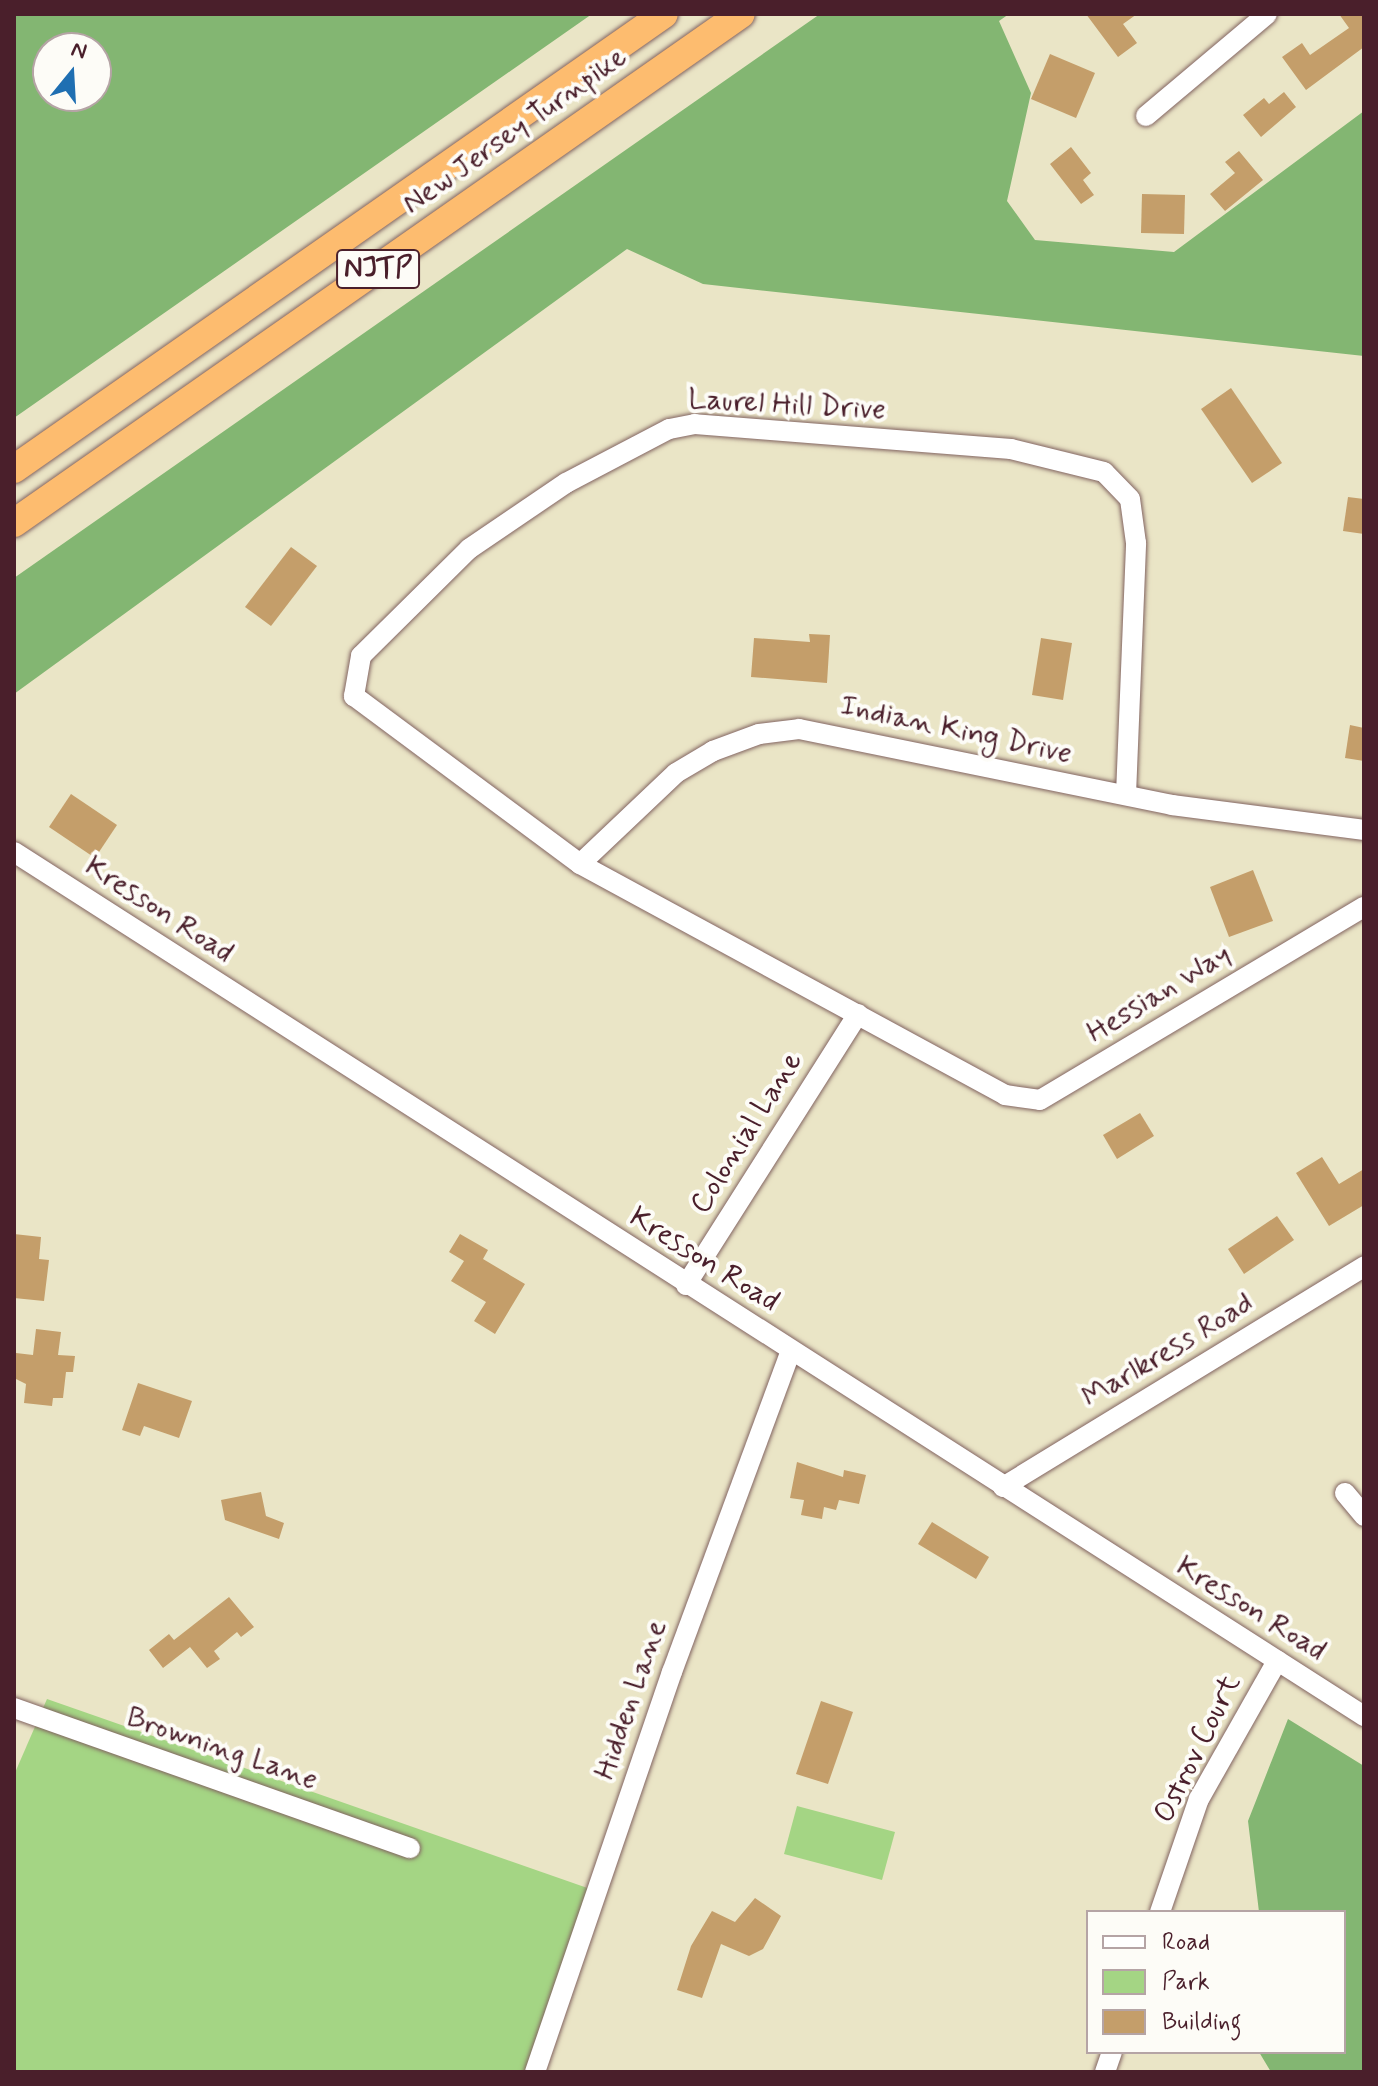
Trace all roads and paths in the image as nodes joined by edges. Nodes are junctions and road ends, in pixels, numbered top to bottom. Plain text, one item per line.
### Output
1 (664, 14) edge
2 (741, 14) edge
3 (1267, 14) edge
4 (1146, 116) dead end
5 (14, 469) edge
6 (14, 523) edge
7 (1126, 795) junction
8 (1364, 830) edge
9 (14, 852) edge
10 (580, 864) junction
11 (1364, 907) edge
12 (858, 1014) junction
13 (979, 1085) joint
14 (1364, 1267) edge
15 (686, 1285) junction
16 (791, 1351) junction
17 (1003, 1487) junction
18 (1345, 1493) dead end
19 (1364, 1516) edge
20 (1277, 1661) junction
21 (14, 1708) edge
22 (1364, 1716) edge
23 (410, 1848) dead end
24 (1161, 1910) edge
25 (535, 2072) edge

1 - 5 highway, New Jersey Turnpike / NJTP
2 - 6 highway, New Jersey Turnpike / NJTP
3 - 4 street
7 - 8 street, Indian King Drive
7 - 10 street, Indian King Drive
7 - 10 street, Laurel Hill Drive
9 - 15 street, Kresson Road
10 - 12 street, Laurel Hill Drive
11 - 13 street, Hessian Way
12 - 13 street, Laurel Hill Drive
12 - 15 street, Colonial Lane
14 - 17 street, Marlkress Road
15 - 16 street, Kresson Road
16 - 17 street, Kresson Road
16 - 25 street, Hidden Lane
17 - 20 street, Kresson Road
18 - 19 street
20 - 22 street, Kresson Road
20 - 24 street, Ostrov Court
21 - 23 street, Browning Lane

